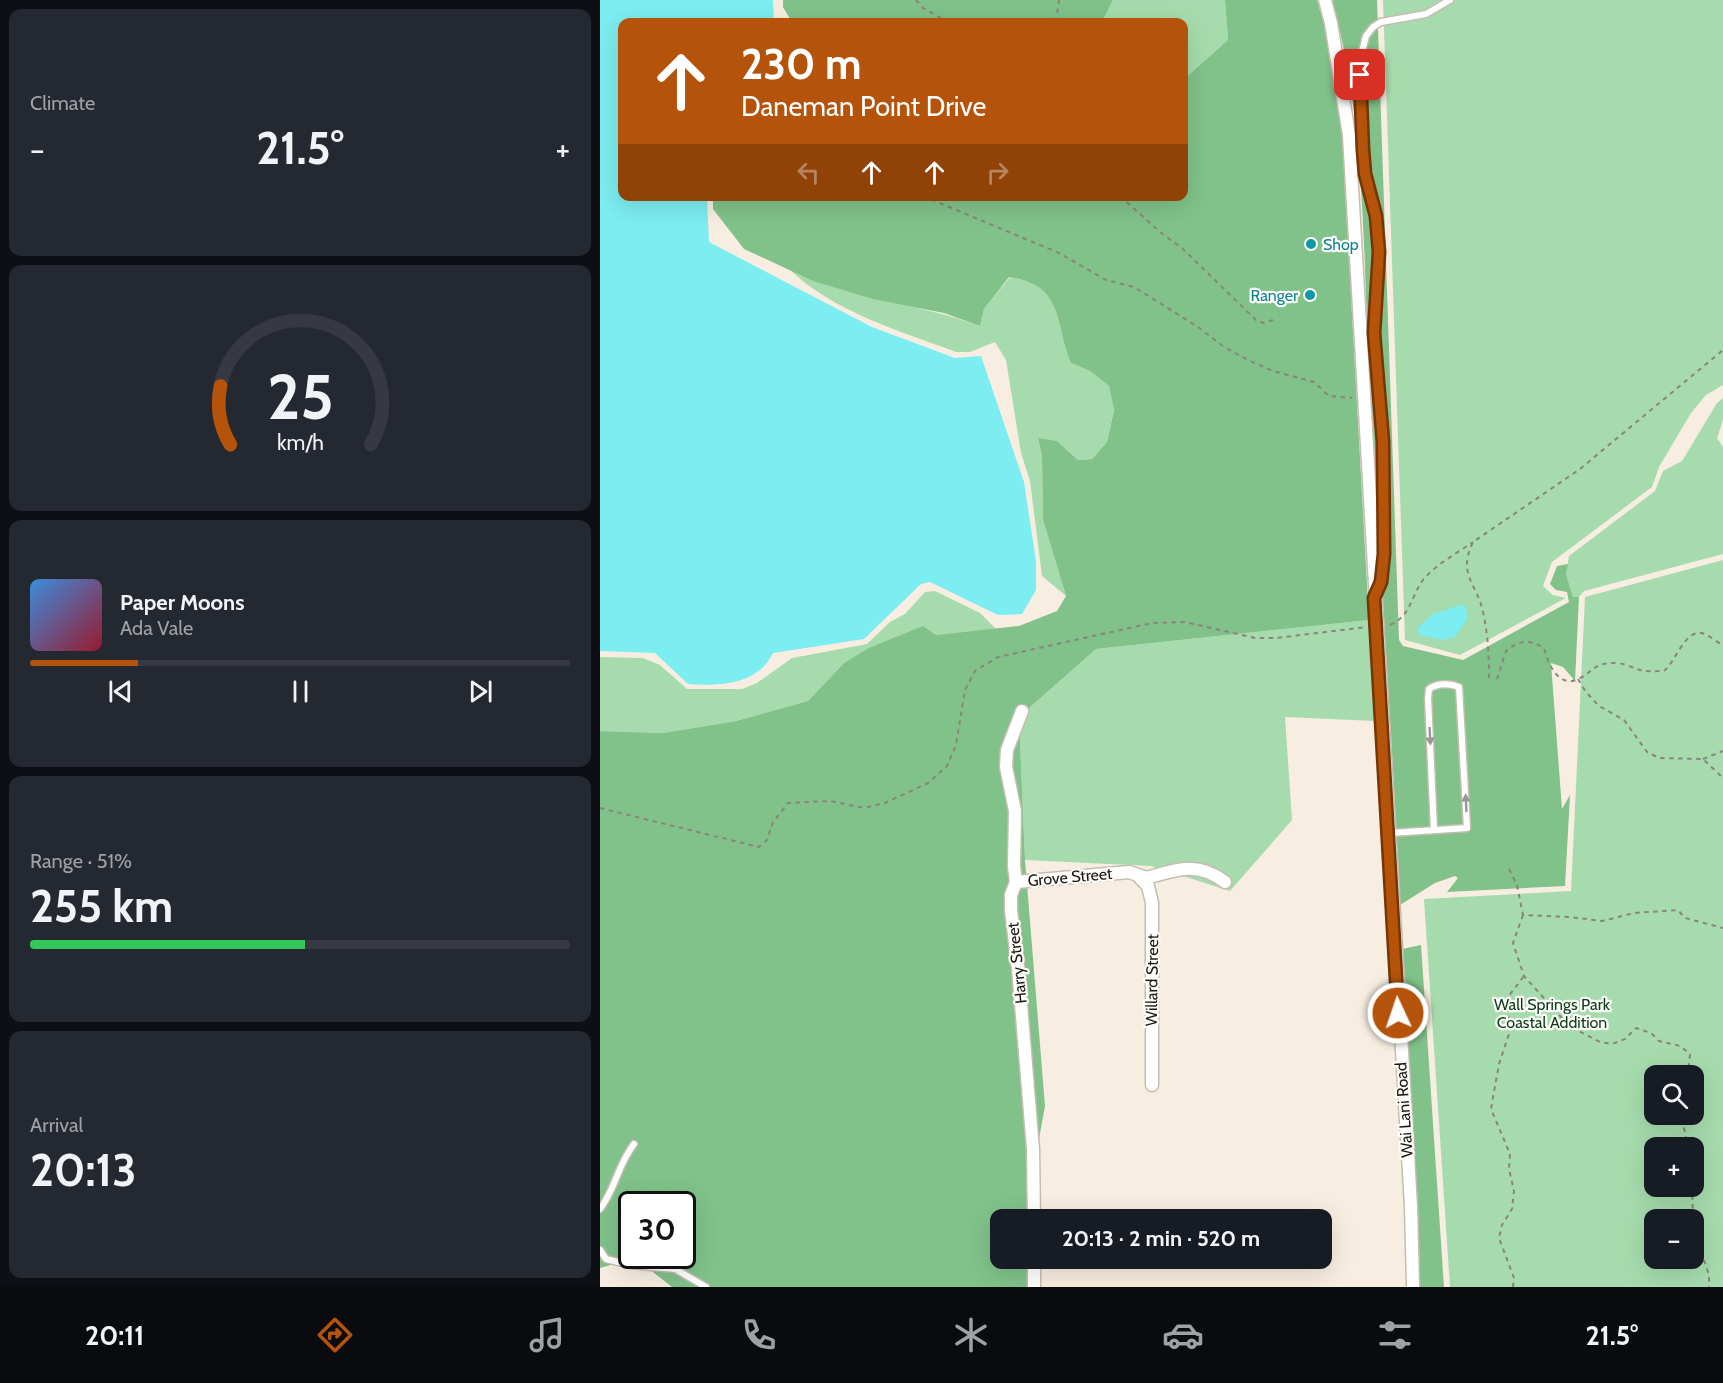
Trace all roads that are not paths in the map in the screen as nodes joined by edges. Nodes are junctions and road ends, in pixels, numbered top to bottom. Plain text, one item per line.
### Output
1 (1325, 0) edge
2 (1450, 0) edge
3 (1374, 598) junction
4 (1022, 711) dead end
5 (1434, 830) junction
6 (1389, 833) junction
7 (1140, 878) junction
8 (1016, 882) junction
9 (1225, 882) dead end
10 (1152, 1084) dead end
11 (634, 1144) dead end
12 (600, 1209) edge
13 (1034, 1209) edge
14 (600, 1250) edge
15 (1034, 1269) edge
16 (706, 1287) edge
17 (1034, 1287) edge
18 (1413, 1287) edge

1 - 3 street, Wai Lani Road
2 - 3 lane
3 - 6 street, Wai Lani Road
4 - 8 street, Harry Street
5 -> 5 lane
5 - 6 lane
6 - 18 street, Wai Lani Road
7 - 8 street, Grove Street
7 - 9 street, Grove Street
7 - 10 street, Willard Street
8 - 13 street, Harry Street
11 - 12 lane
14 - 16 lane
15 - 17 street

